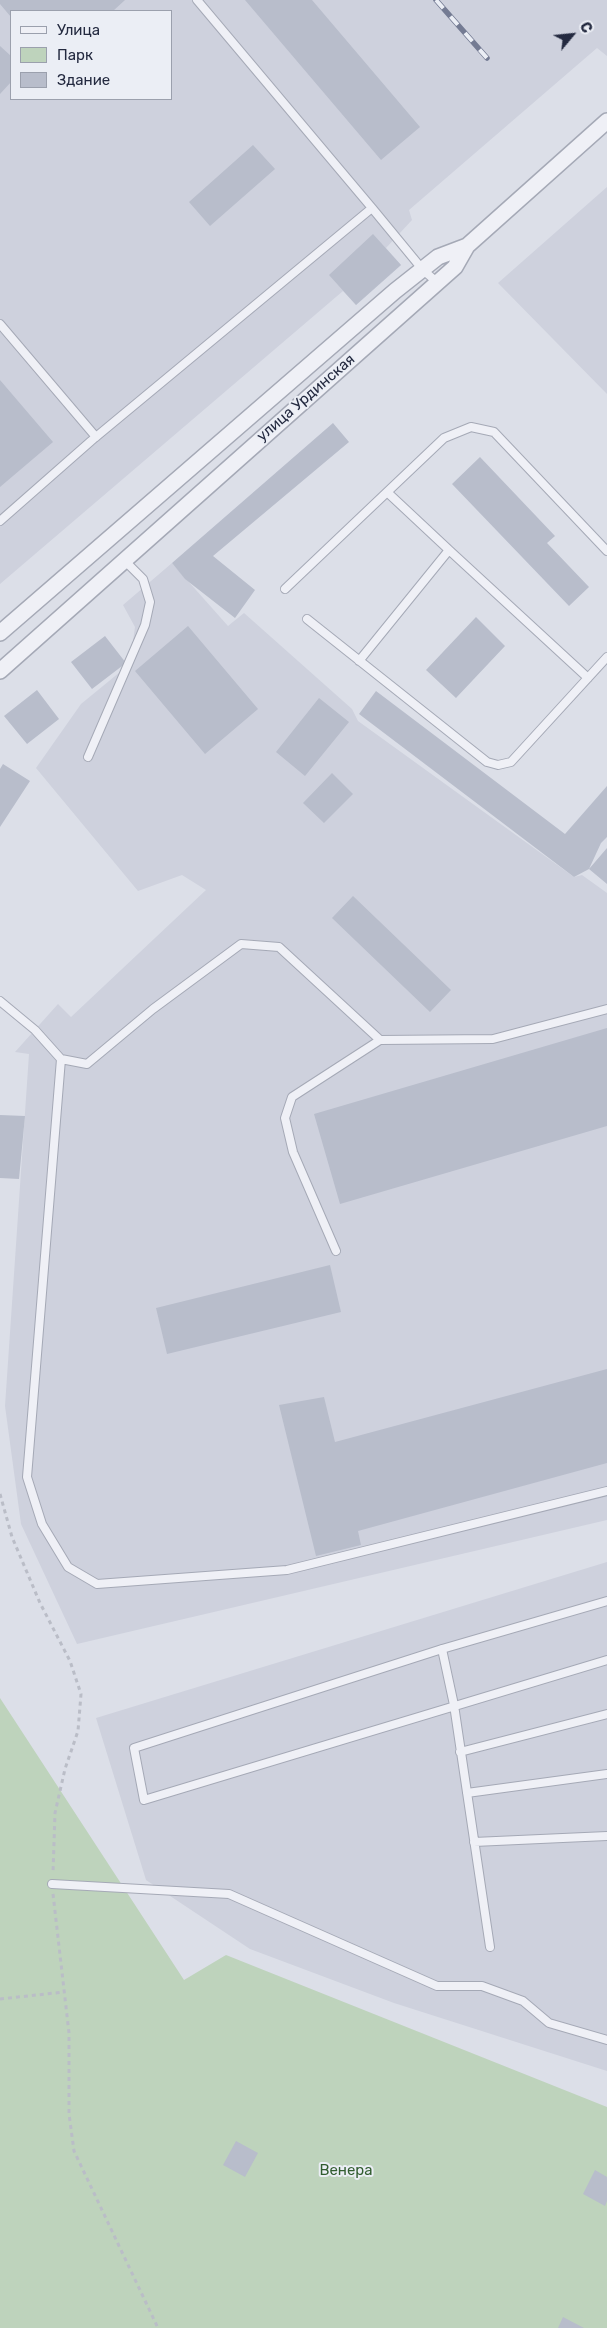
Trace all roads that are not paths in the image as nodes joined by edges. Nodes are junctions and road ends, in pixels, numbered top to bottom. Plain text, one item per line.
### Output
1 (197, 0) edge
2 (607, 121) edge
3 (372, 208) junction
4 (467, 246) junction
5 (423, 270) junction
6 (438, 282) junction
7 (0, 324) edge
8 (96, 438) junction
9 (388, 492) junction
10 (0, 520) edge
11 (449, 550) junction
12 (607, 551) edge
13 (124, 560) junction
14 (284, 589) dead end
15 (307, 619) dead end
16 (0, 633) edge
17 (607, 657) edge
18 (359, 660) junction
19 (0, 672) edge
20 (588, 678) junction
21 (88, 756) dead end
22 (0, 1001) edge
23 (607, 1009) edge
24 (380, 1040) junction
25 (61, 1059) junction
26 (336, 1251) dead end
27 (607, 1491) edge
28 (607, 1601) edge
29 (442, 1650) junction
30 (607, 1660) edge
31 (454, 1705) junction
32 (607, 1714) edge
33 (460, 1752) junction
34 (607, 1774) edge
35 (467, 1793) junction
36 (607, 1836) edge
37 (474, 1842) junction
38 (52, 1884) road end
39 (490, 1948) dead end
40 (607, 2040) edge

1 - 3 lane
2 - 4 street, улица Урдинская
3 - 5 lane
3 - 8 lane
4 - 5 street
4 - 6 street, улица Урдинская
5 - 6 lane
5 - 16 street
6 - 13 street, улица Урдинская
7 - 8 lane
8 - 10 lane
9 - 11 lane
9 - 12 lane
9 - 14 lane
11 - 18 lane
11 - 20 lane
13 - 19 street, улица Урдинская
13 - 21 lane
15 - 18 lane
17 - 20 lane
18 - 20 lane
22 - 25 lane
23 - 24 lane
24 - 25 lane
24 - 26 lane
25 - 27 lane
28 - 29 lane
29 - 31 lane
29 - 31 lane
30 - 31 lane
31 - 33 lane
32 - 33 lane
33 - 35 lane
34 - 35 lane
35 - 37 lane
36 - 37 lane
37 - 39 lane
38 - 40 lane

